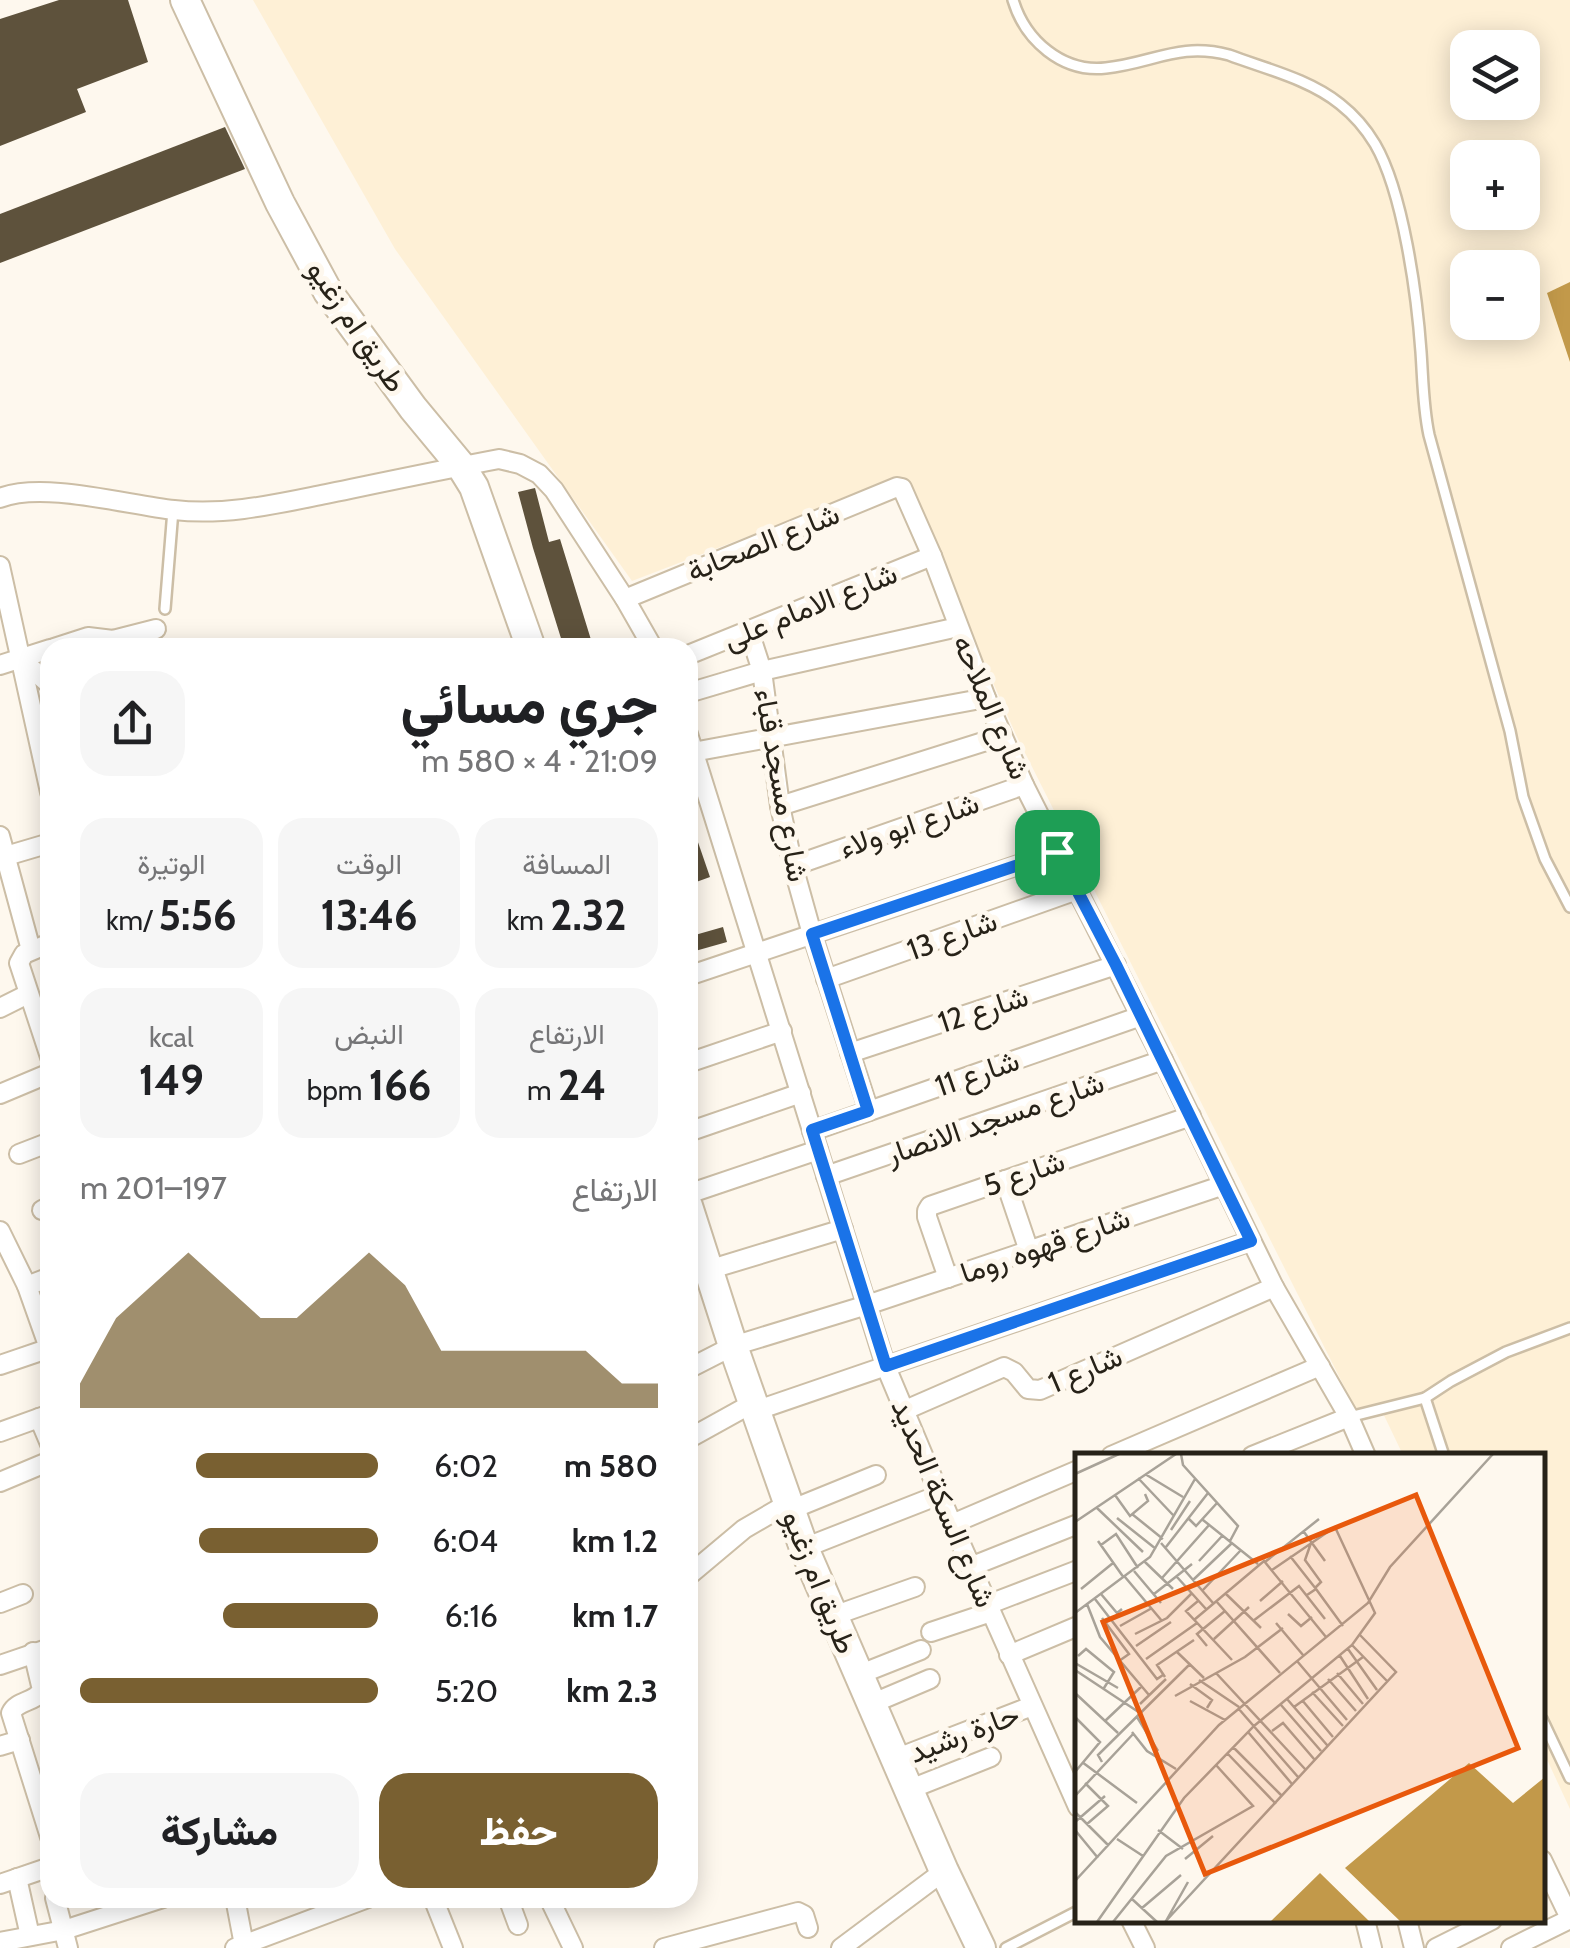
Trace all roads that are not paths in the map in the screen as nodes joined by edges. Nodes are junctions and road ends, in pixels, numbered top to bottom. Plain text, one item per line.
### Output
1 (185, 0) edge
2 (1013, 0) edge
3 (461, 466) junction
4 (902, 488) joint
5 (0, 498) edge
6 (174, 510) junction
7 (932, 556) junction
8 (0, 566) edge
9 (625, 598) junction
10 (165, 609) dead end
11 (958, 627) junction
12 (156, 629) dead end
13 (748, 630) junction
14 (121, 638) edge
15 (527, 638) edge
16 (647, 638) edge
17 (698, 651) edge
18 (40, 652) edge
19 (21, 658) junction
20 (0, 665) edge
21 (762, 671) junction
22 (40, 676) edge
23 (698, 690) edge
24 (986, 698) junction
25 (1002, 736) junction
26 (770, 737) junction
27 (698, 742) edge
28 (40, 746) edge
29 (698, 768) edge
30 (1024, 784) junction
31 (780, 806) junction
32 (0, 836) edge
33 (40, 846) edge
34 (1057, 852) junction
35 (6, 856) junction
36 (793, 866) junction
37 (1077, 890) junction
38 (1570, 907) edge
39 (812, 934) junction
40 (40, 947) edge
41 (31, 950) junction
42 (757, 952) junction
43 (1116, 965) junction
44 (698, 973) edge
45 (826, 979) junction
46 (28, 994) junction
47 (0, 1008) edge
48 (1141, 1016) junction
49 (40, 1017) edge
50 (782, 1032) junction
51 (850, 1052) junction
52 (1163, 1060) junction
53 (698, 1061) edge
54 (40, 1078) edge
55 (801, 1093) junction
56 (0, 1094) edge
57 (868, 1111) junction
58 (1191, 1116) junction
59 (698, 1129) edge
60 (812, 1130) junction
61 (40, 1146) edge
62 (818, 1150) junction
63 (19, 1154) dead end
64 (826, 1176) junction
65 (1006, 1180) junction
66 (1224, 1185) junction
67 (698, 1191) edge
68 (843, 1230) junction
69 (0, 1232) edge
70 (698, 1238) edge
71 (1251, 1241) junction
72 (1029, 1250) junction
73 (708, 1270) junction
74 (948, 1278) junction
75 (40, 1281) edge
76 (27, 1286) junction
77 (1274, 1287) junction
78 (866, 1305) junction
79 (40, 1321) edge
80 (1570, 1328) edge
81 (733, 1346) junction
82 (40, 1351) edge
83 (698, 1364) edge
84 (0, 1365) edge
85 (886, 1366) junction
86 (1320, 1366) junction
87 (1424, 1398) junction
88 (754, 1407) junction
89 (903, 1411) junction
90 (40, 1418) edge
91 (1349, 1418) junction
92 (0, 1432) edge
93 (698, 1434) edge
94 (1121, 1453) edge
95 (1260, 1453) edge
96 (1365, 1453) edge
97 (1443, 1453) edge
98 (40, 1464) edge
99 (1075, 1471) edge
100 (876, 1475) dead end
101 (0, 1482) edge
102 (939, 1494) junction
103 (788, 1507) junction
104 (952, 1524) junction
105 (1075, 1525) edge
106 (804, 1548) junction
107 (698, 1567) edge
108 (970, 1567) junction
109 (1075, 1571) edge
110 (915, 1587) dead end
111 (23, 1594) dead end
112 (0, 1603) edge
113 (989, 1608) junction
114 (833, 1616) junction
115 (1075, 1627) edge
116 (931, 1632) dead end
117 (921, 1650) dead end
118 (40, 1651) edge
119 (1009, 1655) junction
120 (0, 1665) edge
121 (858, 1674) junction
122 (930, 1679) dead end
123 (40, 1693) edge
124 (871, 1704) junction
125 (1032, 1706) junction
126 (1545, 1725) edge
127 (20, 1740) junction
128 (0, 1746) edge
129 (991, 1757) dead end
130 (895, 1759) junction
131 (1570, 1778) edge
132 (40, 1780) edge
133 (908, 1790) junction
134 (1075, 1800) edge
135 (944, 1871) junction
136 (40, 1872) edge
137 (8, 1881) edge
138 (1549, 1892) edge
139 (58, 1908) edge
140 (139, 1908) edge
141 (236, 1908) edge
142 (321, 1908) edge
143 (438, 1908) edge
144 (512, 1908) edge
145 (552, 1908) edge
146 (1075, 1913) edge
147 (1570, 1918) edge
148 (1132, 1923) edge
149 (1367, 1923) edge
150 (1408, 1923) edge
151 (1486, 1923) edge
152 (518, 1925) dead end
153 (808, 1928) dead end
154 (30, 1936) junction
155 (66, 1939) edge
156 (0, 1942) edge
157 (240, 1946) edge
158 (570, 1947) edge
159 (453, 1948) edge
160 (664, 1948) edge
161 (841, 1948) edge
162 (981, 1948) edge
163 (1006, 1948) edge
164 (1145, 1948) edge
165 (1372, 1948) edge
166 (1414, 1948) edge
167 (1436, 1948) edge
168 (1511, 1948) edge

1 - 3 main road, طريق ام زغيو
2 - 38 lane
3 - 6 street
3 - 9 street
3 - 15 main road, طريق ام زغيو
4 - 7 street, شارع الملاحه
4 - 9 street, شارع الصحابة
5 - 6 street
6 - 10 lane
7 - 11 street, شارع الملاحه
7 - 13 street, شارع الامام على
8 - 19 street
9 - 16 street
11 - 21 street
11 - 24 street, شارع الملاحه
12 - 14 street
13 - 17 street, شارع الامام على
13 - 21 street, شارع مسجد قباء
18 - 19 street
19 - 20 street
19 - 22 street
19 - 28 street
21 - 23 street
21 - 26 street, شارع مسجد قباء
24 - 25 street, شارع الملاحه
24 - 26 street
25 - 30 street, شارع الملاحه
25 - 31 street
26 - 27 street
26 - 31 street, شارع مسجد قباء
29 - 42 street, شارع السكة الحديد
30 - 34 street, شارع الملاحه
30 - 36 street, شارع ابو ولاء
31 - 36 street, شارع مسجد قباء
32 - 35 street
33 - 35 street
34 - 37 street, شارع الملاحه
34 - 39 street
35 - 41 street
36 - 39 street, شارع مسجد قباء
37 - 43 street, شارع الملاحه
37 - 45 street, شارع 13
39 - 42 street
39 - 45 street, شارع مسجد قباء
40 - 41 street
41 - 46 street
42 - 44 street
42 - 50 street, شارع السكة الحديد
43 - 48 street, شارع الملاحه
43 - 51 street, شارع 12
45 - 51 street, شارع مسجد قباء
46 - 47 street
46 - 49 street
48 - 52 street, شارع الملاحه
48 - 57 street, شارع 11
50 - 53 street
50 - 55 street, شارع السكة الحديد
51 - 57 street, شارع مسجد قباء
52 - 58 street, شارع الملاحه
52 - 64 street, شارع مسجد الانصار
54 - 56 street
55 - 59 street
55 - 60 street, شارع السكة الحديد
57 - 60 street, شارع 11
58 - 65 street, شارع 5
58 - 66 street, شارع الملاحه
60 - 62 street, شارع السكة الحديد
61 - 63 street
62 - 64 street, شارع السكة الحديد
62 - 67 street
64 - 68 street, شارع السكة الحديد
65 - 72 street
65 - 74 street, شارع 5
66 - 71 street, شارع الملاحه
66 - 72 street, شارع قهوه روما
68 - 73 street
68 - 78 street, شارع السكة الحديد
69 - 76 street
70 - 73 main road, طريق ام زغيو
71 - 77 street, شارع الملاحه
71 - 85 street
72 - 74 street, شارع قهوه روما
73 - 81 main road, طريق ام زغيو
74 - 78 street, شارع قهوه روما
75 - 76 street
76 - 79 street
77 - 86 street, شارع الملاحه
77 - 89 street, شارع 1
78 - 81 street, شارع قهوه روما
78 - 85 street, شارع السكة الحديد
80 - 87 lane
81 - 83 street, شارع قهوه روما
81 - 88 main road, طريق ام زغيو
82 - 84 street
85 - 88 street
85 - 89 street, شارع السكة الحديد
86 - 91 street, شارع الملاحه
86 - 94 street
87 - 91 lane
87 - 97 lane
88 - 93 street
88 - 103 main road, طريق ام زغيو
89 - 102 street, شارع السكة الحديد
90 - 92 street
91 - 95 street
91 - 96 street, شارع الملاحه
98 - 101 street
99 - 104 street
100 - 103 street
102 - 104 street, شارع السكة الحديد
102 - 106 street
103 - 106 main road, طريق ام زغيو
103 - 107 street
104 - 108 street, شارع السكة الحديد
105 - 108 street
106 - 114 main road, طريق ام زغيو
108 - 113 street, شارع السكة الحديد
109 - 113 street
110 - 114 street
111 - 112 street
113 - 116 street
113 - 119 street, شارع السكة الحديد
114 - 121 main road, طريق ام زغيو
115 - 119 street
117 - 121 street
118 - 120 street
119 - 125 street, شارع السكة الحديد
121 - 124 main road, طريق ام زغيو
122 - 124 street
123 - 127 street
124 - 130 main road, طريق ام زغيو
125 - 130 street, حارة رشيد
125 - 134 street, شارع السكة الحديد
126 - 131 lane
127 - 128 street
127 - 132 street
129 - 133 street
130 - 133 main road, طريق ام زغيو
133 - 135 main road, طريق ام زغيو
135 - 161 street
135 - 162 main road, طريق ام زغيو
136 - 137 street
137 - 154 street
138 - 147 street
139 - 155 street
140 - 155 street
141 - 157 street
142 - 157 street
143 - 159 street
144 - 152 street
145 - 158 street
146 - 163 lane
147 - 168 street
148 - 164 street
149 - 165 street
150 - 166 street
151 - 167 street
153 - 160 street
154 - 155 street
154 - 156 street

